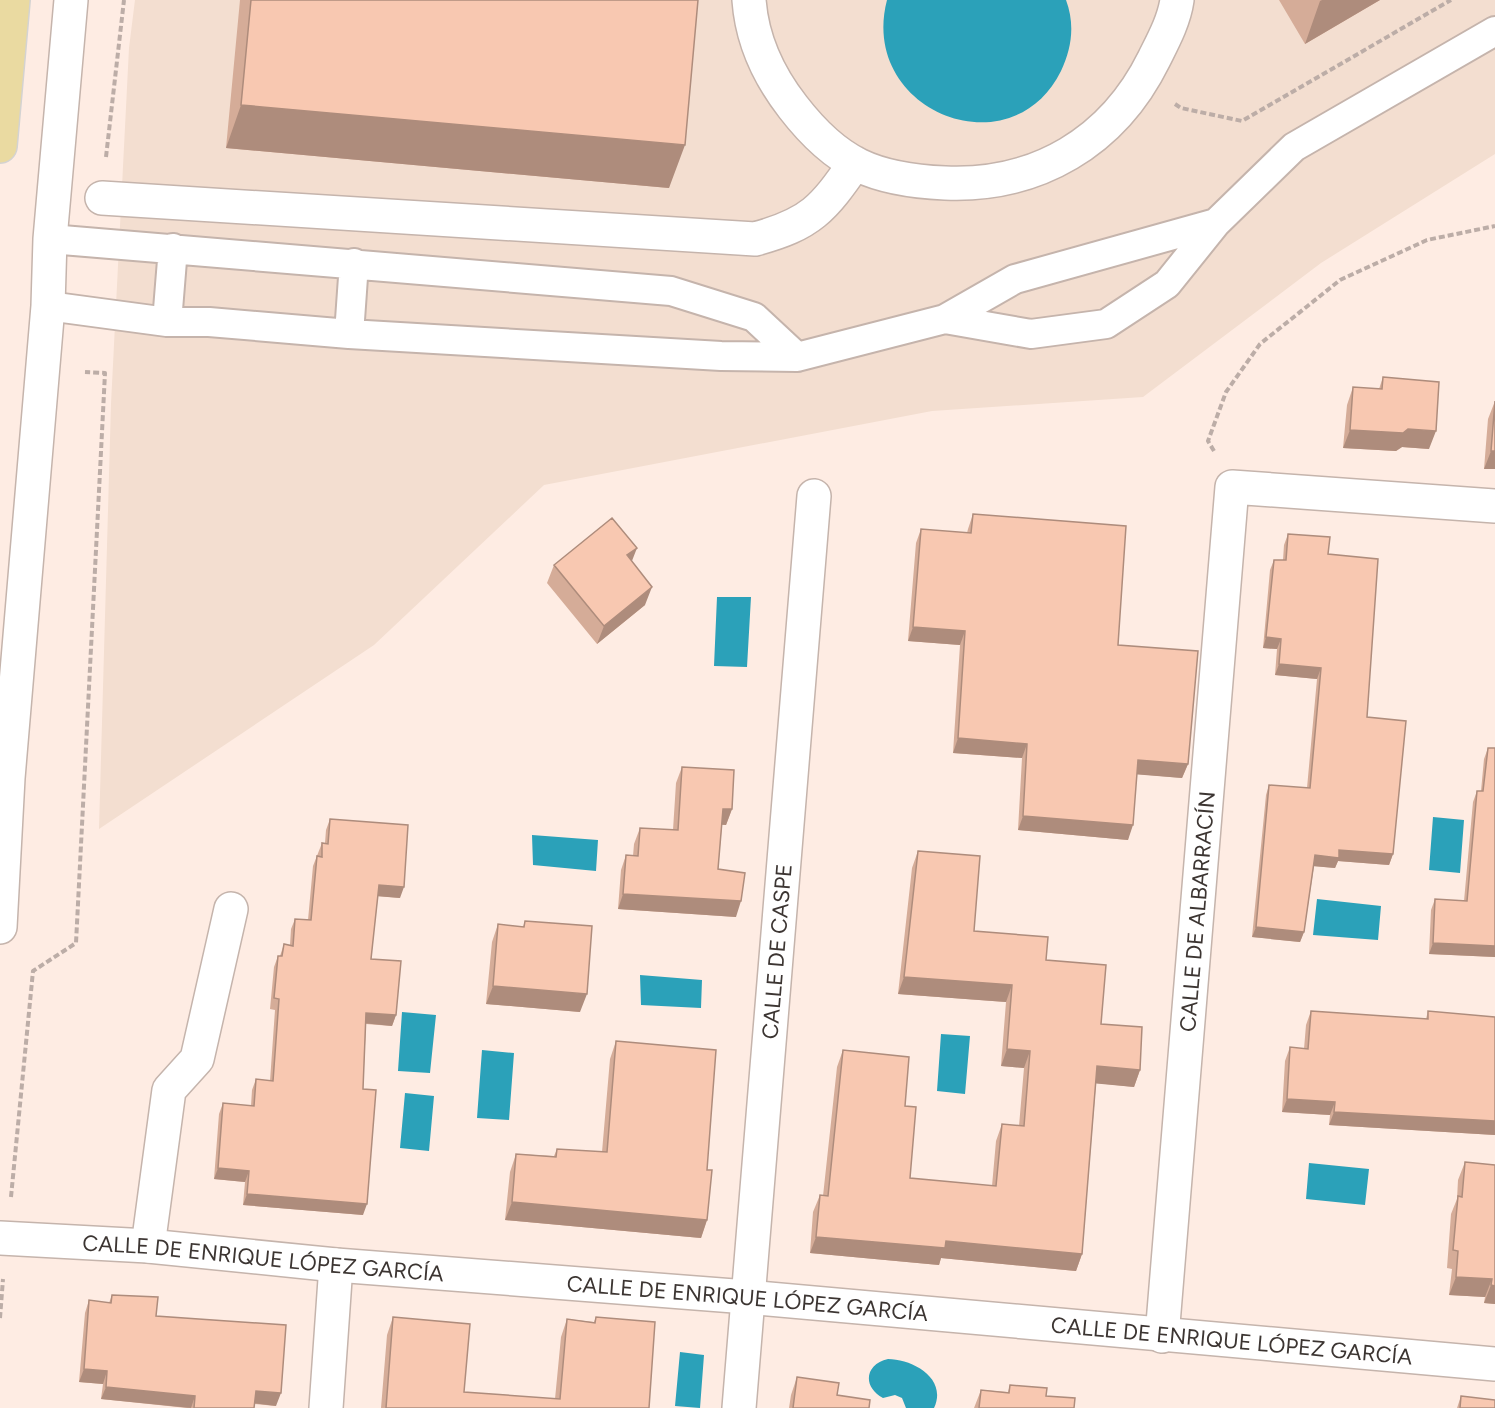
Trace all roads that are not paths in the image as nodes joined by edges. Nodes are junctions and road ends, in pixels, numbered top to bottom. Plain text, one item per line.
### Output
1 (13, 0) edge
2 (71, 0) edge
3 (749, 0) edge
4 (1177, 0) edge
5 (1495, 31) edge
6 (0, 146) edge
7 (855, 163) junction
8 (102, 198) road end
9 (1216, 223) junction
10 (50, 239) junction
11 (173, 248) junction
12 (354, 263) junction
13 (48, 306) junction
14 (945, 319) junction
15 (167, 322) junction
16 (349, 334) junction
17 (797, 357) junction
18 (814, 496) dead end
19 (1495, 506) edge
20 (231, 909) dead end
21 (0, 927) edge
22 (4, 1238) edge
23 (148, 1246) junction
24 (336, 1265) junction
25 (747, 1297) junction
26 (1162, 1336) junction
27 (1495, 1364) edge
28 (326, 1408) edge
29 (739, 1408) edge

1 - 6 main road
2 - 10 street
3 - 7 street
4 - 7 street
5 - 9 lane
7 - 8 street
9 - 14 lane
9 - 14 lane
10 - 11 lane
10 - 13 street
11 - 12 lane
11 - 15 lane
12 - 16 lane
12 - 17 lane
13 - 15 lane
13 - 21 street
14 - 17 lane
15 - 16 lane
16 - 17 lane
18 - 25 street, CALLE DE CASPE
19 - 26 street, CALLE DE ALBARRACÍN
20 - 23 street
22 - 23 street, CALLE DE ENRIQUE LÓPEZ GARCÍA
23 - 24 street, CALLE DE ENRIQUE LÓPEZ GARCÍA
24 - 25 street, CALLE DE ENRIQUE LÓPEZ GARCÍA
24 - 28 street
25 - 26 street, CALLE DE ENRIQUE LÓPEZ GARCÍA
25 - 29 street, CALLE DE CASPE
26 - 27 street, CALLE DE ENRIQUE LÓPEZ GARCÍA

